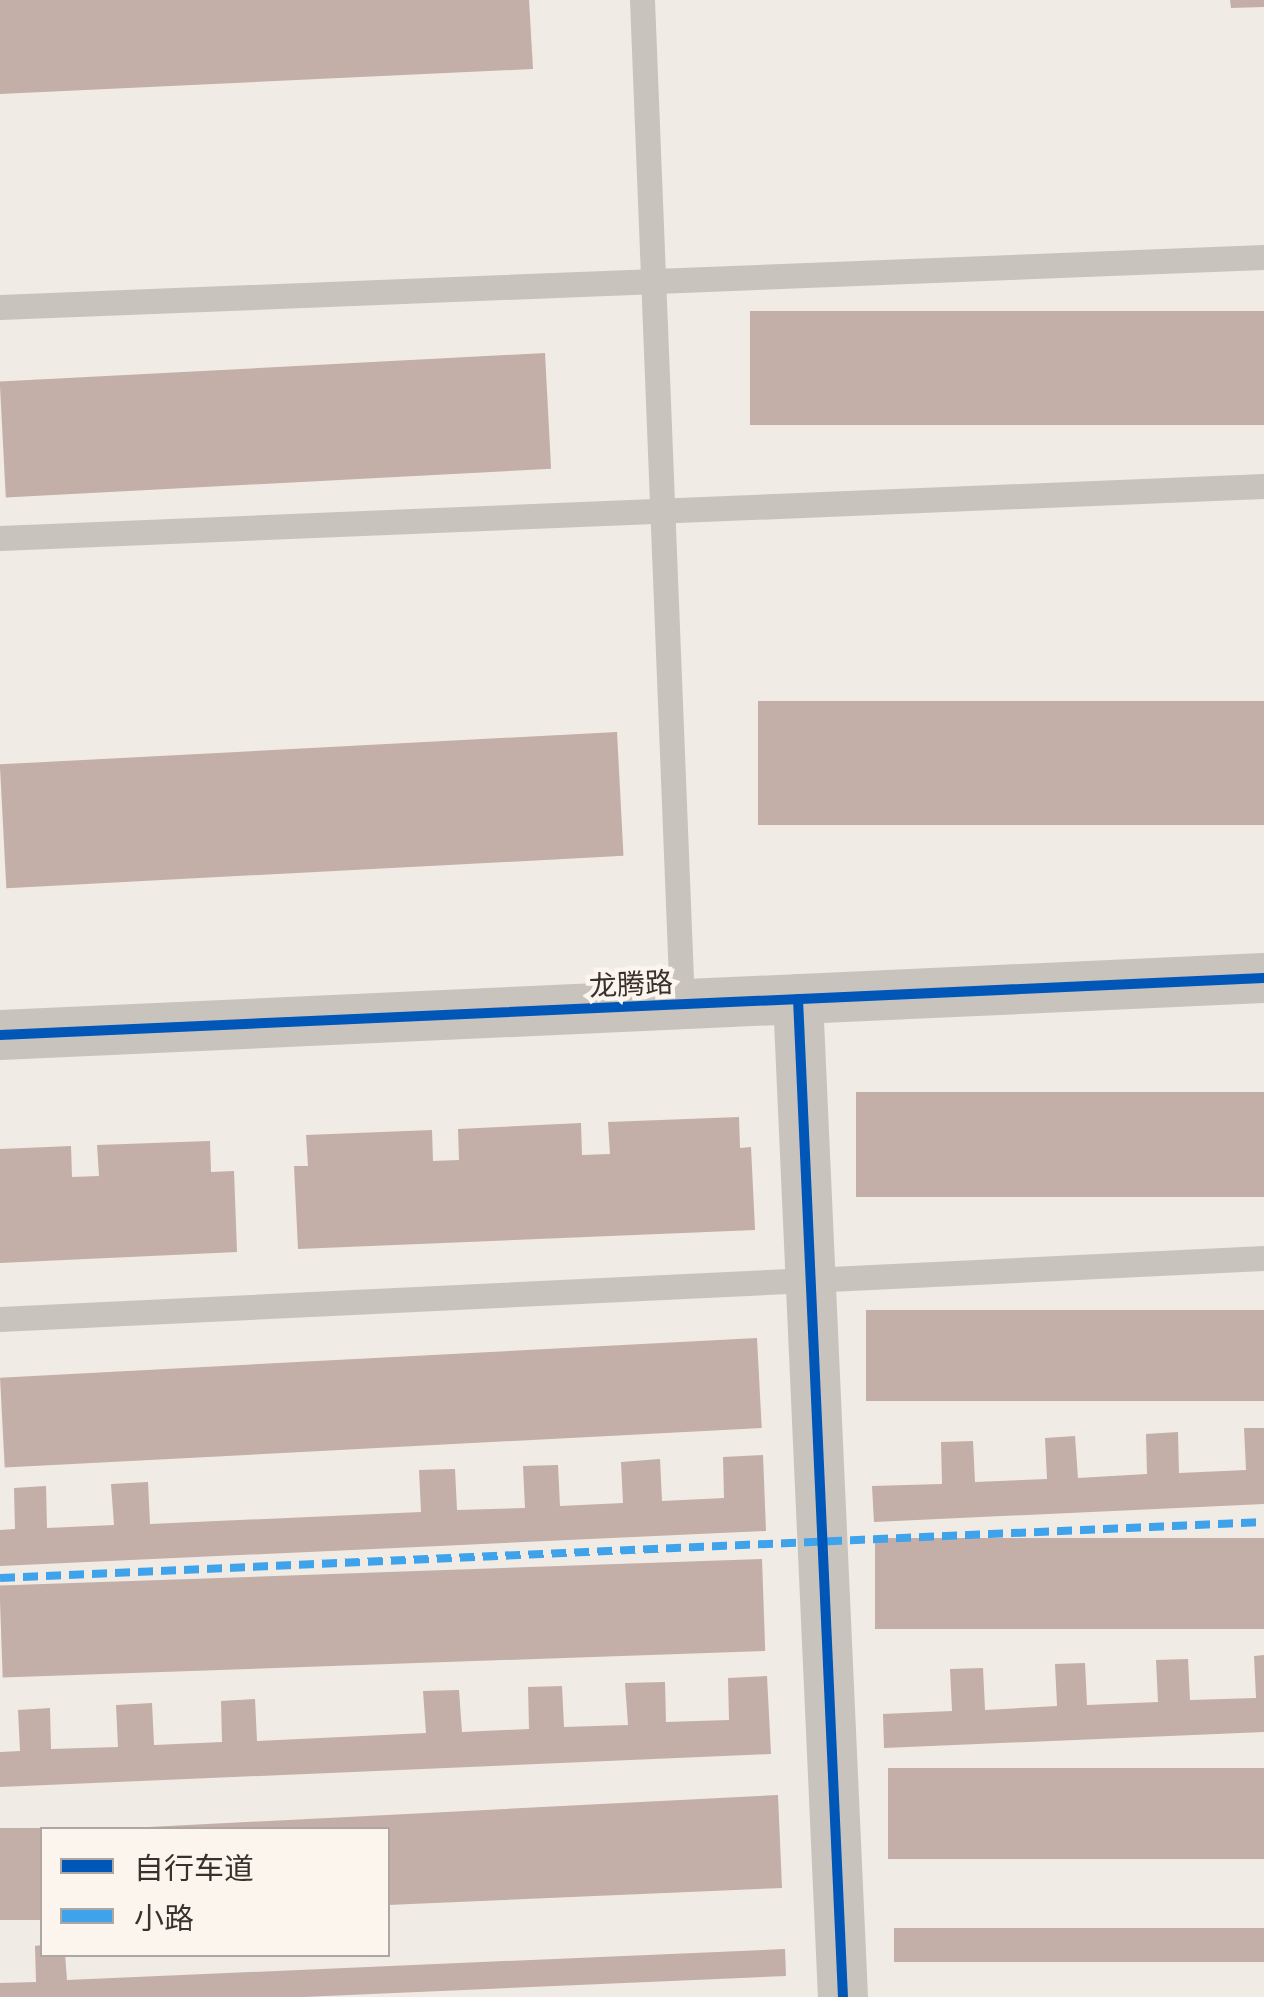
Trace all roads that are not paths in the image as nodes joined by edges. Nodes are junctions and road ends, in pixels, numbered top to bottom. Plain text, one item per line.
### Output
1 (642, 0) edge
2 (1264, 256) edge
3 (654, 281) junction
4 (0, 308) edge
5 (1264, 486) edge
6 (662, 510) junction
7 (0, 538) edge
8 (1264, 978) edge
9 (798, 999) junction
10 (682, 1004) junction
11 (0, 1036) edge
12 (1264, 1258) edge
13 (810, 1280) junction
14 (0, 1319) edge
15 (842, 1997) edge

1 - 3 lane
2 - 3 lane
3 - 4 lane
3 - 6 lane
5 - 6 lane
6 - 7 lane
6 - 10 lane
8 - 9 street, 龙腾路
9 - 10 street, 龙腾路
9 - 13 street
10 - 11 street, 龙腾路
12 - 13 lane
13 - 14 lane
13 - 15 street

